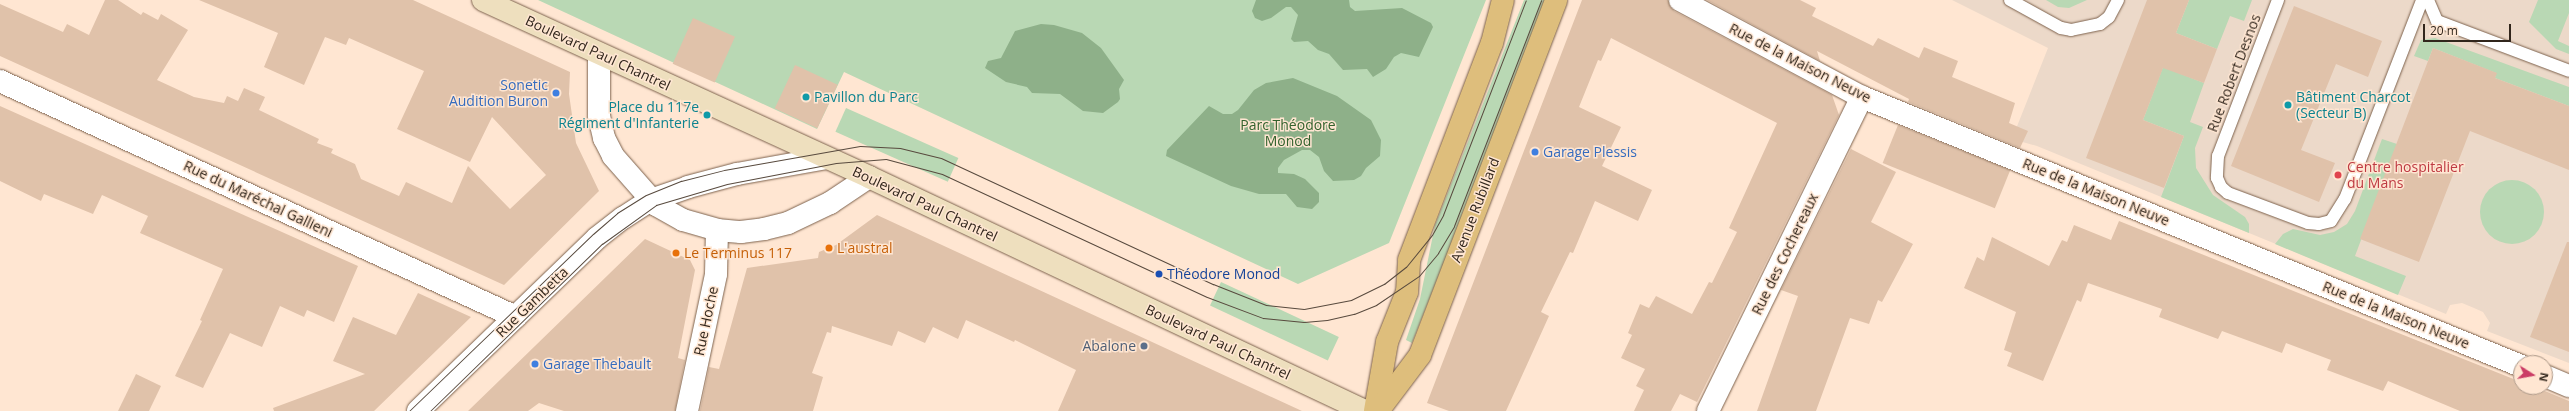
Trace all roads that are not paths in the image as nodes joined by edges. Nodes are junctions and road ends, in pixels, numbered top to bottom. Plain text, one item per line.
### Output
1 (483, 0) edge
2 (1503, 0) edge
3 (1556, 0) edge
4 (1680, 0) edge
5 (2010, 0) edge
6 (2118, 0) edge
7 (2278, 0) edge
8 (2422, 0) edge
9 (2428, 0) edge
10 (599, 54) junction
11 (2569, 71) edge
12 (0, 81) edge
13 (1862, 96) junction
14 (826, 158) junction
15 (869, 177) junction
16 (651, 200) junction
17 (717, 230) junction
18 (516, 317) junction
19 (2513, 363) edge
20 (2553, 379) edge
21 (2569, 386) edge
22 (418, 411) edge
23 (687, 411) edge
24 (1366, 411) edge
25 (1377, 411) edge
26 (1708, 411) edge

1 - 10 street, Boulevard Paul Chantrel
2 - 25 main road, Avenue Rubillard
3 - 25 main road, Avenue Rubillard
4 - 13 street, Rue de la Maison Neuve
5 - 6 lane
7 - 8 lane, Rue Robert Desnos
9 - 11 lane
10 - 14 street, Boulevard Paul Chantrel
10 - 16 street
12 - 18 street, Rue du Maréchal Gallieni
13 - 19 street, Rue de la Maison Neuve
13 - 26 street, Rue des Cochereaux
14 - 15 street, Boulevard Paul Chantrel
14 - 16 street, Rue Gambetta
15 - 17 street
15 - 24 street, Boulevard Paul Chantrel
16 - 17 street
16 - 18 street, Rue Gambetta
17 - 23 street, Rue Hoche
18 - 22 street, Rue Gambetta
20 - 21 street

